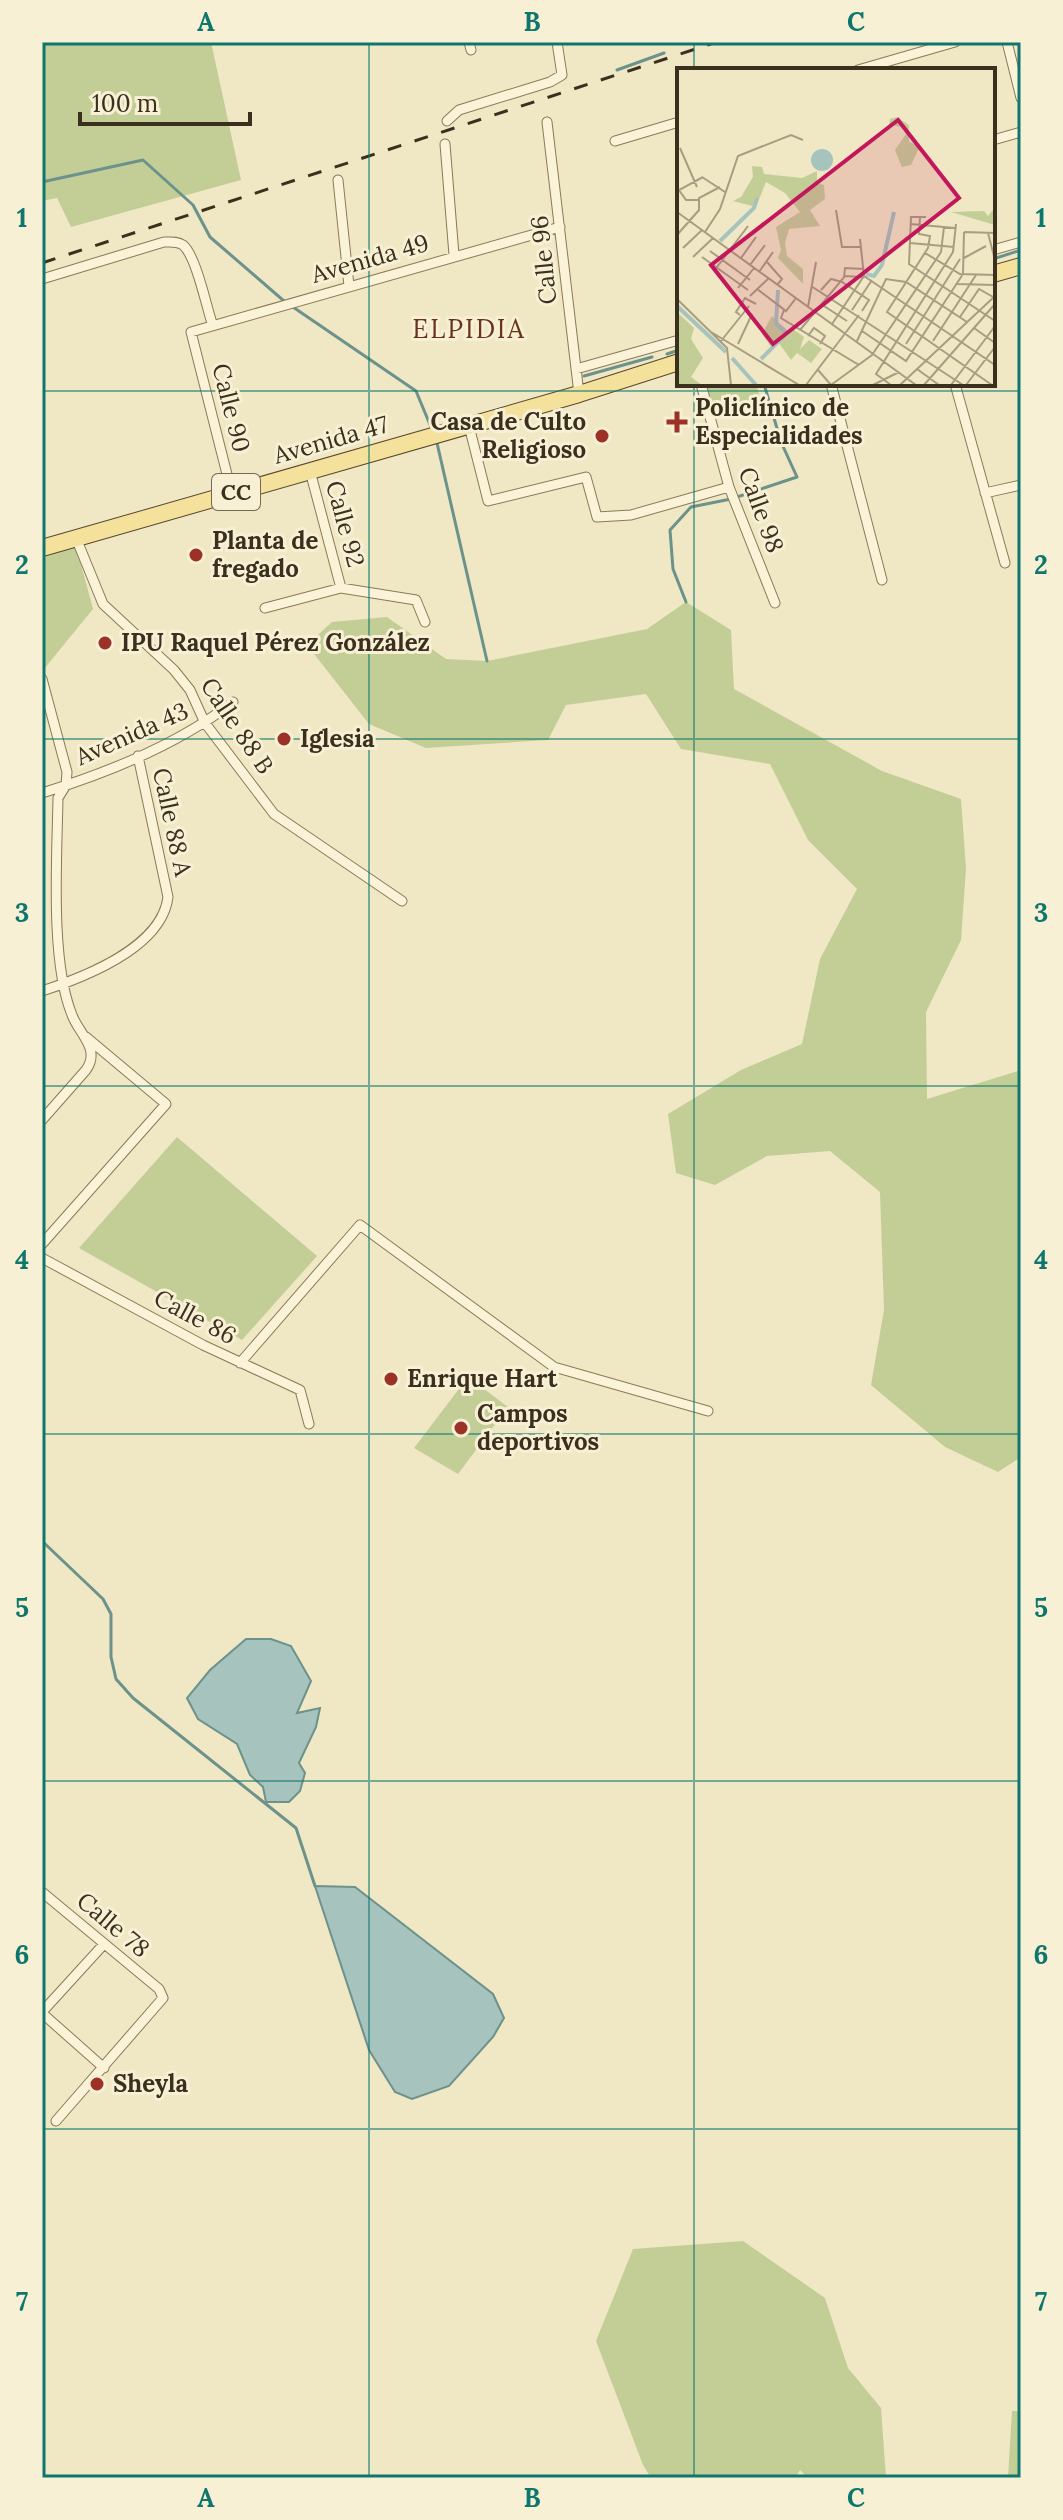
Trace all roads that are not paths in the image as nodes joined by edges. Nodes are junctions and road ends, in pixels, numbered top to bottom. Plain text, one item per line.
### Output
1 (557, 42) edge
2 (955, 42) edge
3 (1007, 42) edge
4 (865, 68) edge
5 (1021, 98) edge
6 (447, 121) dead end
7 (547, 122) dead end
8 (677, 123) edge
9 (1021, 132) edge
10 (995, 139) edge
11 (615, 141) dead end
12 (445, 144) dead end
13 (338, 180) dead end
14 (560, 227) junction
15 (1021, 242) edge
16 (995, 249) edge
17 (454, 255) junction
18 (1021, 266) edge
19 (995, 273) edge
20 (42, 279) edge
21 (349, 286) junction
22 (212, 323) junction
23 (191, 332) joint
24 (677, 341) edge
25 (677, 363) edge
26 (576, 369) junction
27 (702, 386) edge
28 (832, 386) edge
29 (956, 386) edge
30 (579, 394) junction
31 (469, 426) junction
32 (310, 471) junction
33 (1021, 485) edge
34 (729, 487) junction
35 (985, 493) junction
36 (232, 494) junction
37 (76, 538) junction
38 (42, 548) edge
39 (1005, 563) dead end
40 (882, 580) dead end
41 (341, 588) junction
42 (775, 603) dead end
43 (265, 608) dead end
44 (425, 622) dead end
45 (42, 679) edge
46 (233, 702) dead end
47 (205, 723) junction
48 (138, 756) junction
49 (66, 785) junction
50 (42, 793) edge
51 (402, 901) dead end
52 (65, 984) junction
53 (42, 991) edge
54 (86, 1036) junction
55 (42, 1120) edge
56 (42, 1244) edge
57 (42, 1258) edge
58 (240, 1363) junction
59 (708, 1411) dead end
60 (309, 1424) dead end
61 (42, 1892) edge
62 (104, 1944) junction
63 (42, 2012) edge
64 (104, 2068) junction
65 (56, 2121) dead end

1 - 6 street
2 - 4 street
3 - 5 street
7 - 14 street, Calle 96
8 - 11 street
9 - 10 street
12 - 17 street
13 - 21 street
14 - 17 street, Avenida 49
14 - 26 street, Calle 96
15 - 16 street
17 - 21 street, Avenida 49
18 - 19 main road
20 - 22 street
21 - 22 street, Avenida 49
22 - 23 street, Avenida 49
23 - 36 street, Calle 90
24 - 26 street
25 - 30 main road, Avenida 47 / CC
26 - 30 street, Calle 96
27 - 34 street, Calle 98
28 - 40 street
29 - 35 street
30 - 31 main road, Avenida 47 / CC
31 - 32 main road, Avenida 47 / CC
31 - 34 street
32 - 36 main road, Avenida 47 / CC
32 - 41 street, Calle 92
33 - 35 street
34 - 42 street, Calle 98
35 - 39 street
36 - 37 main road, Avenida 47 / CC
37 - 38 main road, Avenida 47 / CC
37 - 47 street, Calle 88 B
41 - 43 street
41 - 44 street
45 - 49 street
46 - 47 street, Avenida 43
47 - 48 street, Avenida 43
47 - 51 street, Calle 88 B
48 - 49 street, Avenida 43
48 - 52 street, Calle 88 A
49 - 50 street, Avenida 43
49 - 52 street
52 - 53 street
52 - 54 street
54 - 55 street
54 - 56 street
57 - 58 street, Calle 86
58 - 59 street
58 - 60 street, Calle 86
61 - 62 street, Calle 78
62 - 63 street
62 - 64 street, Calle 78
63 - 64 street
64 - 65 street

